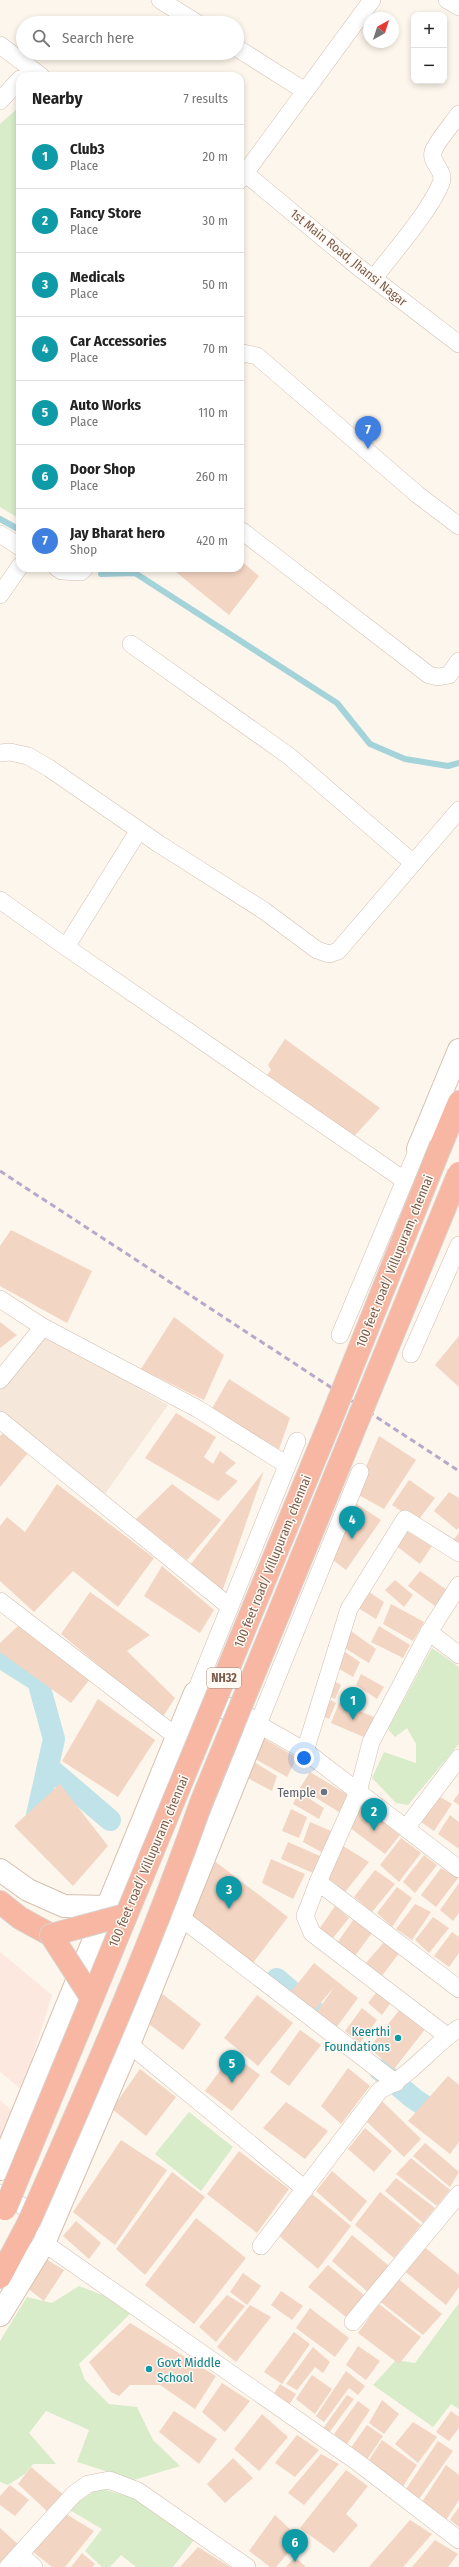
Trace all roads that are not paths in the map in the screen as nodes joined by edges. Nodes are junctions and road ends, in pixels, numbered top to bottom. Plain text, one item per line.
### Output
1 (160, 0) edge
2 (372, 0) edge
3 (448, 0) edge
4 (459, 7) edge
5 (186, 16) edge
6 (0, 46) edge
7 (244, 52) edge
8 (25, 72) edge
9 (16, 86) edge
10 (305, 91) junction
11 (0, 101) edge
12 (459, 114) edge
13 (244, 171) edge
14 (244, 176) edge
15 (374, 278) junction
16 (459, 344) edge
17 (244, 354) edge
18 (459, 526) edge
19 (244, 533) edge
20 (0, 534) edge
21 (16, 544) edge
22 (16, 572) edge
23 (0, 595) edge
24 (131, 644) dead end
25 (459, 661) edge
26 (0, 753) edge
27 (459, 810) edge
28 (139, 830) junction
29 (412, 862) junction
30 (0, 900) edge
31 (66, 947) junction
32 (459, 1050) edge
33 (459, 1102) edge
34 (418, 1149) joint
35 (459, 1173) edge
36 (404, 1180) junction
37 (459, 1244) edge
38 (0, 1299) edge
39 (43, 1327) junction
40 (340, 1335) dead end
41 (411, 1354) dead end
42 (0, 1380) edge
43 (0, 1420) edge
44 (297, 1441) dead end
45 (287, 1465) junction
46 (360, 1472) dead end
47 (459, 1553) edge
48 (459, 1585) edge
49 (0, 1601) edge
50 (230, 1607) junction
51 (428, 1632) junction
52 (459, 1655) edge
53 (195, 1693) junction
54 (258, 1724) junction
55 (177, 1737) junction
56 (305, 1752) junction
57 (459, 1758) edge
58 (358, 1792) junction
59 (406, 1828) junction
60 (459, 1869) edge
61 (0, 1870) edge
62 (318, 1882) junction
63 (0, 1902) edge
64 (116, 1911) junction
65 (180, 1917) junction
66 (52, 1935) junction
67 (459, 1989) edge
68 (91, 1997) junction
69 (453, 2032) edge
70 (129, 2044) junction
71 (396, 2083) junction
72 (0, 2169) edge
73 (305, 2189) junction
74 (459, 2194) edge
75 (2, 2207) edge
76 (48, 2233) junction
77 (261, 2246) dead end
78 (0, 2277) edge
79 (0, 2315) edge
80 (353, 2322) dead end
81 (459, 2540) edge
82 (14, 2561) edge
83 (34, 2567) edge
84 (247, 2567) edge

1 - 5 street
2 - 10 street
3 - 4 street
6 - 8 street
7 - 10 street
9 - 11 street
10 - 13 street
12 - 15 street
14 - 15 street, 1st Main Road, Jhansi Nagar
15 - 16 street, 1st Main Road, Jhansi Nagar
17 - 18 street
19 - 25 street
20 - 21 street
22 - 23 street
24 - 29 street
26 - 28 street
27 - 29 street
28 - 29 street
28 - 31 street
30 - 31 street
31 - 36 street
32 - 34 street
33 - 64 highway, 100 feet road/ Villupuram, chennai / NH32, bridge
34 - 36 street
35 - 78 highway, 100 feet road/ Villupuram, chennai / NH32, bridge
36 - 40 street
37 - 41 street
38 - 39 street
39 - 42 street
39 - 45 street
43 - 50 street
44 - 45 street
45 - 50 street
46 - 54 street
47 - 56 street
48 - 51 street
49 - 55 street
50 - 53 street
51 - 52 street
51 - 58 street
53 - 54 street
53 - 55 street
54 - 56 street
54 - 65 street
55 - 64 street
56 - 58 street
57 - 59 street
58 - 59 street
58 - 62 street
59 - 60 street
61 - 64 street
62 - 67 street
62 - 69 street
63 - 66 highway
64 - 66 highway, bridge
64 - 68 highway, 100 feet road/ Villupuram, chennai / NH32, bridge
64 - 72 street
65 - 70 street
65 - 71 street
66 - 68 highway, bridge
68 - 75 highway, 100 feet road/ Villupuram, chennai / NH32, bridge
69 - 71 street
70 - 73 street
70 - 76 street
71 - 73 street
73 - 77 street
74 - 80 street
75 - 76 street
76 - 79 street
76 - 81 street
82 - 83 street
82 - 84 street

